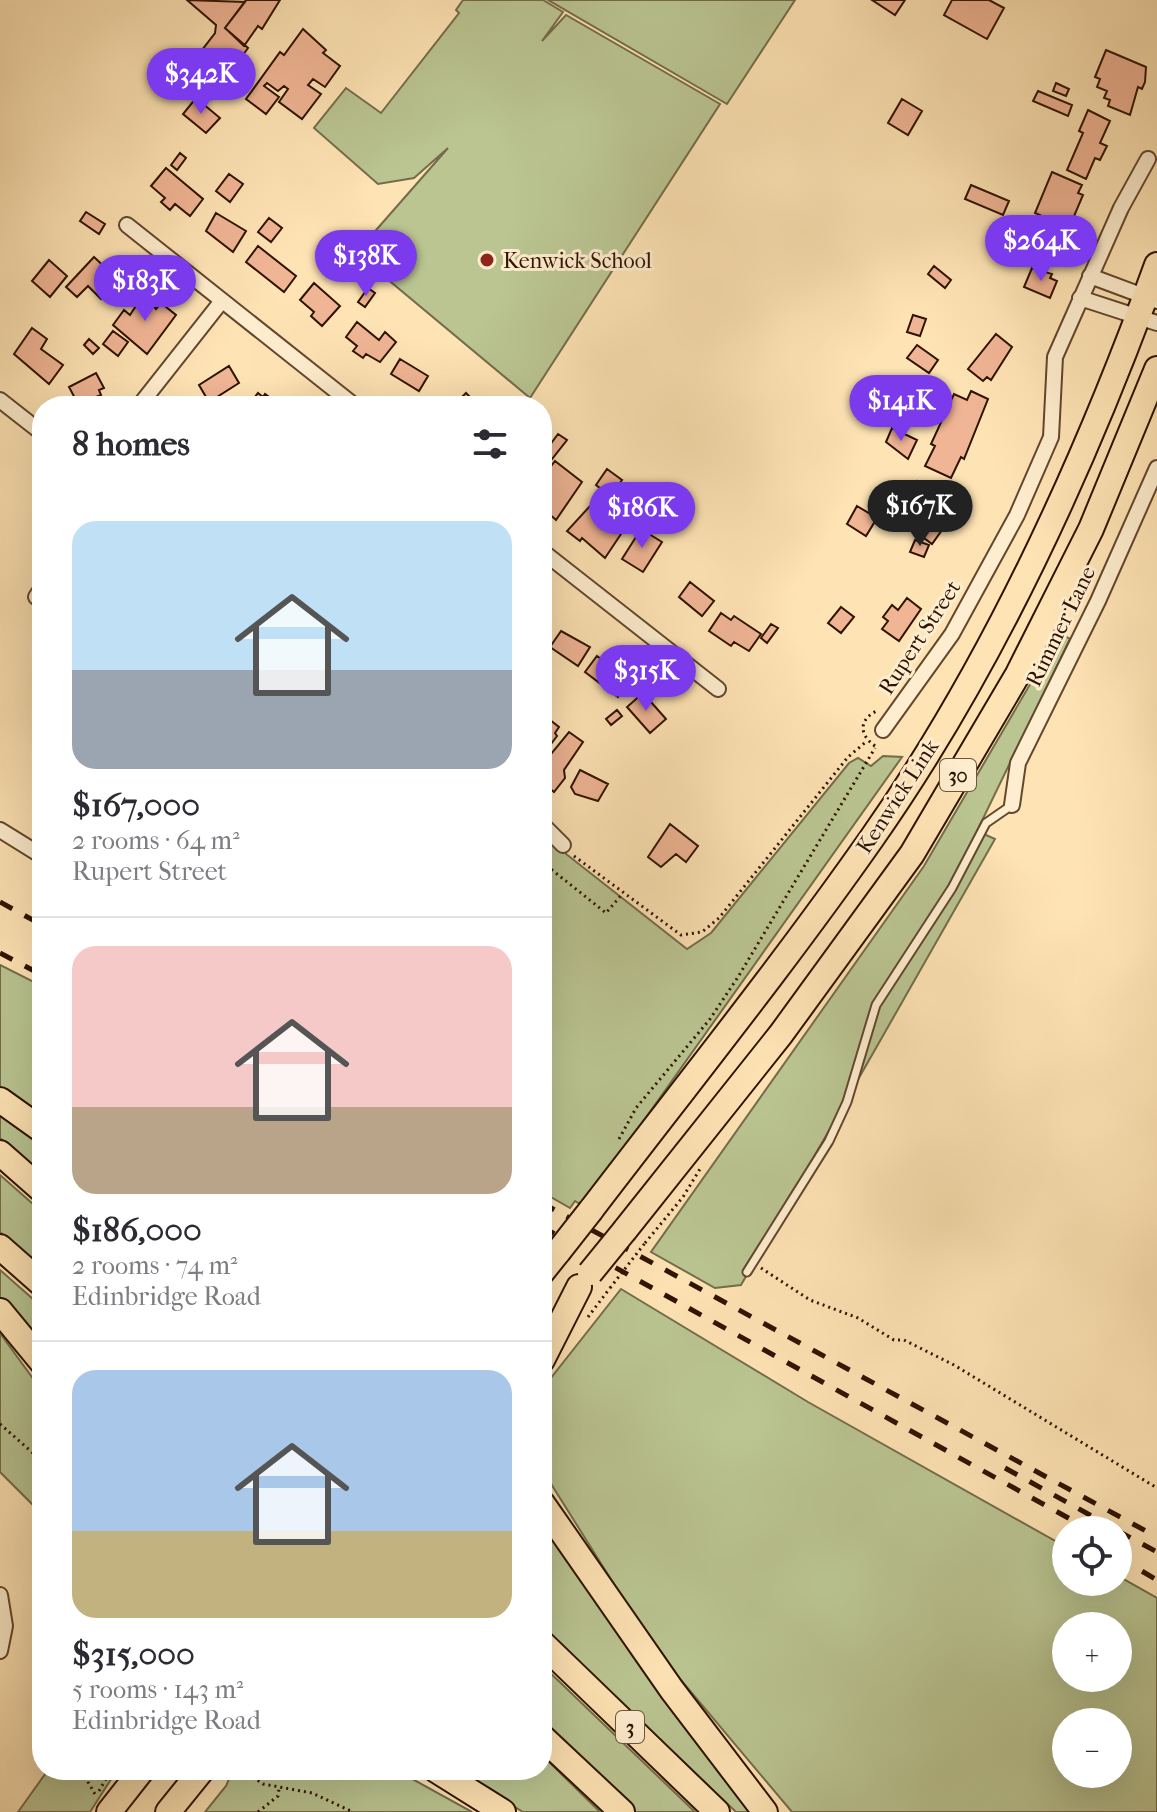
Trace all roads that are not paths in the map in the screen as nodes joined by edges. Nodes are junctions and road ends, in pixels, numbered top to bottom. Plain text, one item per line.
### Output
1 (1148, 159) dead end
2 (127, 225) dead end
3 (1157, 265) edge
4 (1090, 276) junction
5 (1080, 298) junction
6 (221, 302) junction
7 (1149, 309) edge
8 (1157, 369) edge
9 (147, 396) edge
10 (342, 396) edge
11 (0, 400) edge
12 (32, 425) edge
13 (1157, 468) edge
14 (552, 559) edge
15 (718, 689) dead end
16 (883, 730) road end
17 (1012, 805) joint
18 (0, 830) edge
19 (552, 834) edge
20 (563, 845) road end
21 (32, 850) edge
22 (0, 1100) edge
23 (32, 1123) edge
24 (0, 1153) edge
25 (32, 1181) edge
26 (0, 1247) edge
27 (552, 1260) edge
28 (747, 1272) dead end
29 (32, 1275) edge
30 (593, 1283) junction
31 (0, 1311) edge
32 (552, 1324) edge
33 (552, 1345) edge
34 (32, 1350) edge
35 (552, 1502) edge
36 (552, 1516) edge
37 (592, 1570) junction
38 (0, 1595) edge
39 (0, 1651) edge
40 (552, 1653) edge
41 (552, 1746) edge
42 (130, 1780) edge
43 (194, 1780) edge
44 (452, 1780) edge
45 (102, 1804) edge
46 (168, 1812) edge
47 (503, 1812) edge
48 (622, 1812) edge
49 (717, 1812) edge
50 (765, 1812) edge

1 - 4 street, Rupert Street
2 - 6 street
3 - 7 highway, Kenwick Link / 30
4 - 5 street, Rupert Street
4 - 7 street
5 - 7 street
5 - 16 street, Rupert Street
6 - 9 street
6 - 10 street
7 - 27 highway, Kenwick Link / 30, bridge
8 - 30 highway, Kenwick Link / 30, bridge
11 - 12 street
13 - 17 street, Rimmer Lane
14 - 15 street
17 - 28 lane
18 - 21 street
19 - 20 street
22 - 23 highway
24 - 25 highway
26 - 29 highway
30 - 32 highway, Kenwick Link / 30
30 - 33 highway
31 - 34 highway
35 - 37 highway
36 - 37 highway
37 - 50 highway
38 - 39 street
40 - 49 highway, 3
41 - 48 highway
42 - 45 highway
43 - 46 highway
44 - 47 highway

